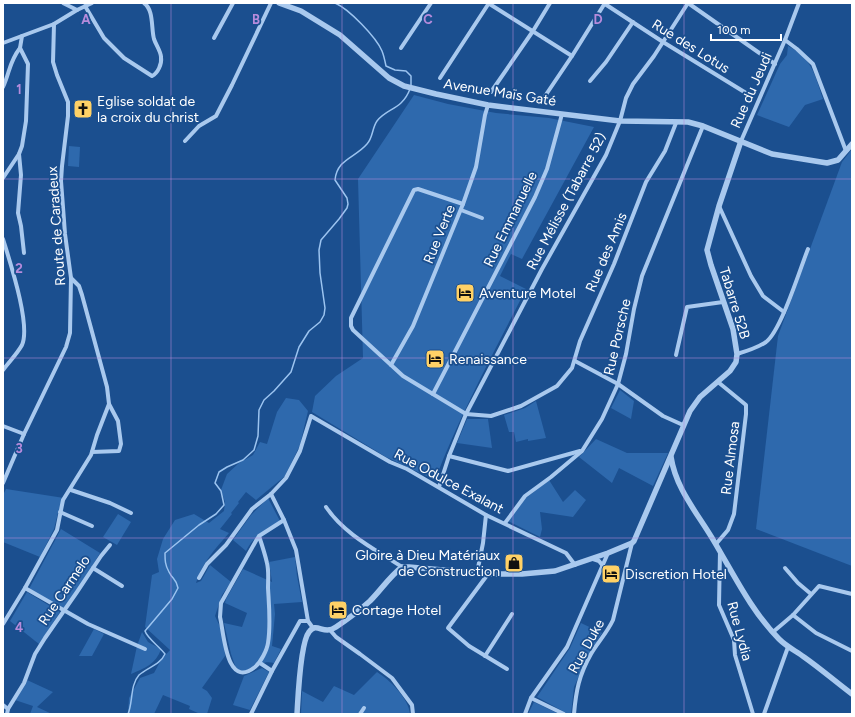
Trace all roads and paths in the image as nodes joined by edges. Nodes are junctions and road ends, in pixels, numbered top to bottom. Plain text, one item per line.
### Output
1 (63, 3) edge
2 (92, 3) edge
3 (144, 3) edge
4 (233, 3) edge
5 (271, 3) edge
6 (279, 3) edge
7 (431, 3) edge
8 (489, 3) edge
9 (550, 3) edge
10 (605, 3) edge
11 (688, 3) edge
12 (799, 3) edge
13 (85, 6) junction
14 (77, 10) junction
15 (633, 22) junction
16 (54, 24) junction
17 (533, 31) junction
18 (22, 36) junction
19 (214, 38) dead end
20 (785, 40) junction
21 (663, 42) junction
22 (3, 43) edge
23 (20, 48) junction
24 (401, 48) dead end
25 (572, 56) junction
26 (775, 64) junction
27 (440, 78) dead end
28 (590, 81) dead end
29 (3, 87) edge
30 (491, 92) dead end
31 (746, 93) dead end
32 (541, 102) dead end
33 (488, 106) junction
34 (562, 114) junction
35 (620, 121) junction
36 (676, 123) junction
37 (703, 126) junction
38 (185, 141) dead end
39 (741, 141) junction
40 (852, 144) edge
41 (846, 151) junction
42 (19, 154) junction
43 (3, 178) edge
44 (463, 204) junction
45 (719, 206) junction
46 (461, 210) junction
47 (482, 218) dead end
48 (3, 239) edge
49 (808, 249) dead end
50 (24, 253) dead end
51 (71, 278) junction
52 (723, 302) junction
53 (784, 312) junction
54 (737, 354) junction
55 (676, 355) dead end
56 (575, 361) junction
57 (391, 365) junction
58 (3, 370) edge
59 (718, 382) junction
60 (618, 384) junction
61 (433, 394) junction
62 (109, 404) junction
63 (466, 414) junction
64 (683, 425) junction
65 (3, 426) edge
66 (24, 434) junction
67 (582, 450) junction
68 (92, 452) junction
69 (449, 456) junction
70 (671, 457) junction
71 (3, 483) edge
72 (439, 487) junction
73 (71, 490) junction
74 (271, 494) junction
75 (326, 507) dead end
76 (60, 512) junction
77 (131, 513) dead end
78 (486, 515) junction
79 (284, 520) junction
80 (505, 523) junction
81 (92, 526) dead end
82 (260, 536) junction
83 (632, 543) junction
84 (716, 544) junction
85 (110, 545) dead end
86 (720, 551) junction
87 (608, 553) junction
88 (592, 559) junction
89 (575, 565) junction
90 (603, 566) junction
91 (402, 567) junction
92 (93, 568) junction
93 (785, 568) dead end
94 (477, 573) junction
95 (488, 574) junction
96 (199, 578) dead end
97 (122, 586) dead end
98 (25, 588) junction
99 (811, 594) junction
100 (852, 594) edge
101 (64, 610) junction
102 (512, 614) dead end
103 (793, 615) junction
104 (308, 621) junction
105 (3, 624) edge
106 (313, 628) junction
107 (330, 630) junction
108 (773, 632) junction
109 (788, 647) junction
110 (145, 649) dead end
111 (852, 651) edge
112 (485, 656) junction
113 (260, 663) junction
114 (507, 669) dead end
115 (272, 671) junction
116 (852, 694) edge
117 (532, 698) junction
118 (3, 705) edge
119 (364, 708) dead end
120 (8, 709) junction
121 (7, 714) edge
122 (251, 714) edge
123 (298, 714) edge
124 (360, 714) edge
125 (413, 714) edge
126 (525, 714) edge
127 (564, 714) edge
128 (574, 714) edge
129 (753, 714) edge
130 (764, 714) edge

1 - 14 street
2 - 13 street
3 - 13 street
4 - 19 street
5 - 38 street
6 - 33 street, Avenue Maïs Gaté
7 - 24 street
8 - 17 street
8 - 27 street
9 - 17 street
10 - 15 street, Rue des Lotus
10 - 25 street
11 - 21 street, Rue Mélisse (Tabarre 52)
11 - 26 street
12 - 20 street, Rue du Jeudi
13 - 14 street
14 - 16 street
15 - 21 street, Rue des Lotus
15 - 28 street
16 - 18 street
16 - 51 street, Route de Caradeux
17 - 25 street
17 - 30 street
18 - 22 street
18 - 23 street
20 - 26 street, Rue du Jeudi
20 - 41 street
21 - 31 street, Rue des Lotus
21 - 35 street, Rue Mélisse (Tabarre 52)
23 - 29 street
23 - 42 street
25 - 32 street
26 - 39 street, Rue du Jeudi
33 - 34 street, Avenue Maïs Gaté
33 - 44 street, Rue Verte
34 - 35 street, Avenue Maïs Gaté
34 - 61 street, Rue Emmanuelle
35 - 36 street, Avenue Maïs Gaté
35 - 63 street, Rue Mélisse (Tabarre 52)
36 - 37 street, Avenue Maïs Gaté
36 - 56 street, Rue des Amis
37 - 39 street, Avenue Maïs Gaté
37 - 60 street, Rue Porsche
39 - 41 street, Avenue Maïs Gaté
39 - 45 street, Tabarre 52B
40 - 41 street, Avenue Maïs Gaté
42 - 43 street
42 - 50 street
44 - 46 street, Rue Verte
44 - 57 street
45 - 52 street, Tabarre 52B
45 - 53 street
46 - 47 street
46 - 57 street, Rue Verte
48 - 58 street
49 - 53 street
51 - 62 street
51 - 66 street, Route de Caradeux
52 - 54 street, Tabarre 52B
52 - 55 street
53 - 54 street
54 - 59 street, Tabarre 52B
56 - 60 street
56 - 63 street, Rue des Amis
57 - 61 street
59 - 64 street, Tabarre 52B
59 - 84 street, Rue Almosa
60 - 64 street
60 - 67 street, Rue Porsche
61 - 63 street
62 - 68 street
62 - 68 street
63 - 69 street, Rue Mélisse (Tabarre 52)
64 - 70 street, Tabarre 52B
65 - 66 street
66 - 71 street
67 - 69 street
67 - 80 street, Rue Porsche
68 - 73 street
69 - 72 street, Rue Mélisse (Tabarre 52)
70 - 83 street, Tabarre 52B
70 - 84 street
72 - 74 street, Rue Odulce Exalant
72 - 78 street, Rue Odulce Exalant
73 - 76 street
73 - 77 street
74 - 79 street
74 - 96 street
75 - 91 street
76 - 81 street
76 - 98 street
78 - 80 street, Rue Odulce Exalant
78 - 94 street
79 - 82 street
79 - 104 street
80 - 89 street, Rue Odulce Exalant
82 - 113 street
82 - 113 street
83 - 87 street
83 - 128 street, Rue Duke
84 - 86 street
85 - 92 street, Rue Carmelo
86 - 108 street
86 - 129 street, Rue Lydia
87 - 88 street
87 - 90 street
88 - 89 street
88 - 90 street
89 - 95 street
90 - 117 street
91 - 94 street
91 - 107 street
92 - 97 street
92 - 101 street, Rue Carmelo
93 - 99 street
94 - 95 street
95 - 112 street
98 - 101 street
98 - 105 street
99 - 100 street
99 - 103 street
101 - 110 street
101 - 120 street, Rue Carmelo
102 - 112 street
103 - 108 street
103 - 111 street
104 - 106 street
104 - 115 street
106 - 107 street
106 - 123 street
107 - 125 street
108 - 109 street
109 - 116 street
109 - 130 street
112 - 114 street
113 - 115 street
115 - 122 street
117 - 126 street
117 - 127 street
118 - 120 street
119 - 124 street
120 - 121 street, Rue Carmelo

